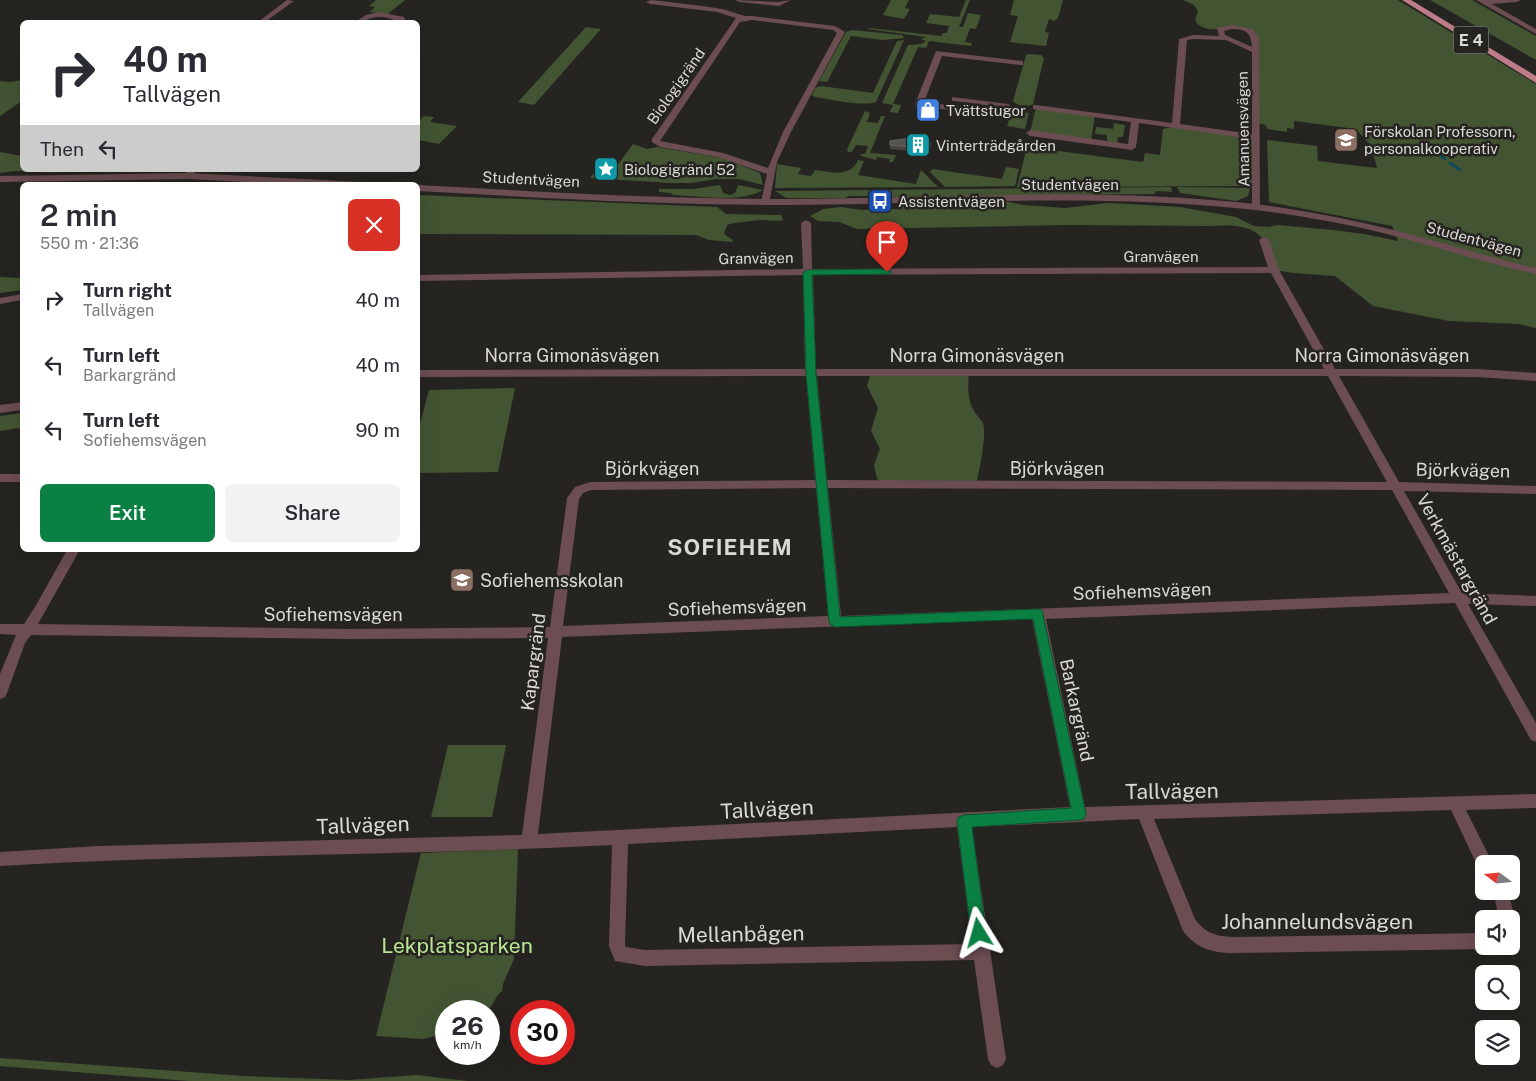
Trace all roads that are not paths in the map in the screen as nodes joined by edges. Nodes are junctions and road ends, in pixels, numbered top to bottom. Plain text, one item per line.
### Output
1 (652, 0) edge
2 (724, 0) edge
3 (739, 0) edge
4 (787, 0) edge
5 (1406, 0) edge
6 (1417, 0) edge
7 (1516, 0) edge
8 (290, 1) edge
9 (1482, 1) edge
10 (717, 10) junction
11 (742, 18) junction
12 (264, 20) edge
13 (362, 20) edge
14 (401, 20) edge
15 (1536, 32) edge
16 (1226, 38) junction
17 (1256, 51) junction
18 (967, 64) dead end
19 (1536, 72) edge
20 (1536, 80) edge
21 (955, 99) dead end
22 (1008, 106) dead end
23 (1036, 107) dead end
24 (1006, 115) dead end
25 (1135, 120) junction
26 (1176, 126) junction
27 (1030, 133) dead end
28 (1256, 137) junction
29 (770, 172) junction
30 (190, 173) edge
31 (0, 179) edge
32 (262, 182) edge
33 (420, 188) edge
34 (766, 202) junction
35 (1257, 208) junction
36 (806, 223) dead end
37 (1264, 240) dead end
38 (1274, 270) junction
39 (1536, 271) edge
40 (808, 272) junction
41 (420, 278) edge
42 (20, 297) edge
43 (0, 301) edge
44 (1332, 372) junction
45 (420, 373) edge
46 (811, 373) junction
47 (1536, 377) edge
48 (20, 406) edge
49 (0, 409) edge
50 (0, 478) edge
51 (20, 478) edge
52 (820, 484) junction
53 (1396, 486) junction
54 (579, 490) joint
55 (1536, 490) edge
56 (72, 553) dead end
57 (1459, 598) junction
58 (1536, 601) edge
59 (1038, 614) junction
60 (835, 622) junction
61 (0, 629) edge
62 (26, 629) junction
63 (556, 632) junction
64 (0, 693) edge
65 (1536, 736) edge
66 (1536, 801) edge
67 (1456, 805) junction
68 (1079, 814) junction
69 (1144, 814) junction
70 (964, 821) junction
71 (620, 837) junction
72 (529, 842) junction
73 (1481, 855) edge
74 (0, 859) edge
75 (1475, 941) edge
76 (981, 952) junction
77 (997, 1059) dead end

1 - 10 street
2 - 10 street
3 - 4 street
5 - 20 highway, E 4
6 - 19 highway, E 4
7 - 9 street
8 - 12 street
9 - 15 street
10 - 11 street
11 - 29 street
11 - 29 street, Biologigränd
13 - 14 street
16 - 17 street, Amanuensvägen
16 - 17 street, Amanuensvägen
16 - 26 street
17 - 28 street, Amanuensvägen
18 - 24 street
21 - 22 street
23 - 25 street
25 - 26 street
25 - 27 street
26 - 28 street
28 - 35 street, Amanuensvägen
29 - 34 street
30 - 31 street
30 - 32 street
33 - 34 street, Studentvägen
34 - 35 street, Studentvägen
35 - 39 street, Studentvägen
36 - 40 street
37 - 38 street, Verkmästargränd
38 - 40 street, Granvägen
38 - 44 street, Verkmästargränd
40 - 41 street, Granvägen
40 - 46 street
42 - 43 street
44 - 46 street, Norra Gimonäsvägen
44 - 47 street, Norra Gimonäsvägen
44 - 53 street, Verkmästargränd
45 - 46 street, Norra Gimonäsvägen
46 - 52 street
48 - 49 street
50 - 51 street
52 - 53 street, Björkvägen
52 - 54 street, Björkvägen
52 - 60 street
53 - 55 street, Björkvägen
53 - 57 street, Verkmästargränd
54 - 63 street, Kapargränd
56 - 62 street
57 - 58 street, Sofiehemsvägen
57 - 59 street, Sofiehemsvägen
57 - 65 street, Verkmästargränd
59 - 60 street, Sofiehemsvägen
59 - 68 street, Barkargränd
60 - 63 street, Sofiehemsvägen
61 - 62 street, Sofiehemsvägen
62 - 63 street, Sofiehemsvägen
62 - 64 street
63 - 72 street, Kapargränd
66 - 67 street, Tallvägen
67 - 69 street, Tallvägen
67 - 73 street
68 - 69 street, Tallvägen
68 - 70 street, Tallvägen
69 - 75 street, Johannelundsvägen
70 - 71 street, Tallvägen
70 - 76 street
71 - 72 street, Tallvägen
71 - 76 street, Mellanbågen
72 - 74 street, Tallvägen
76 - 77 street

